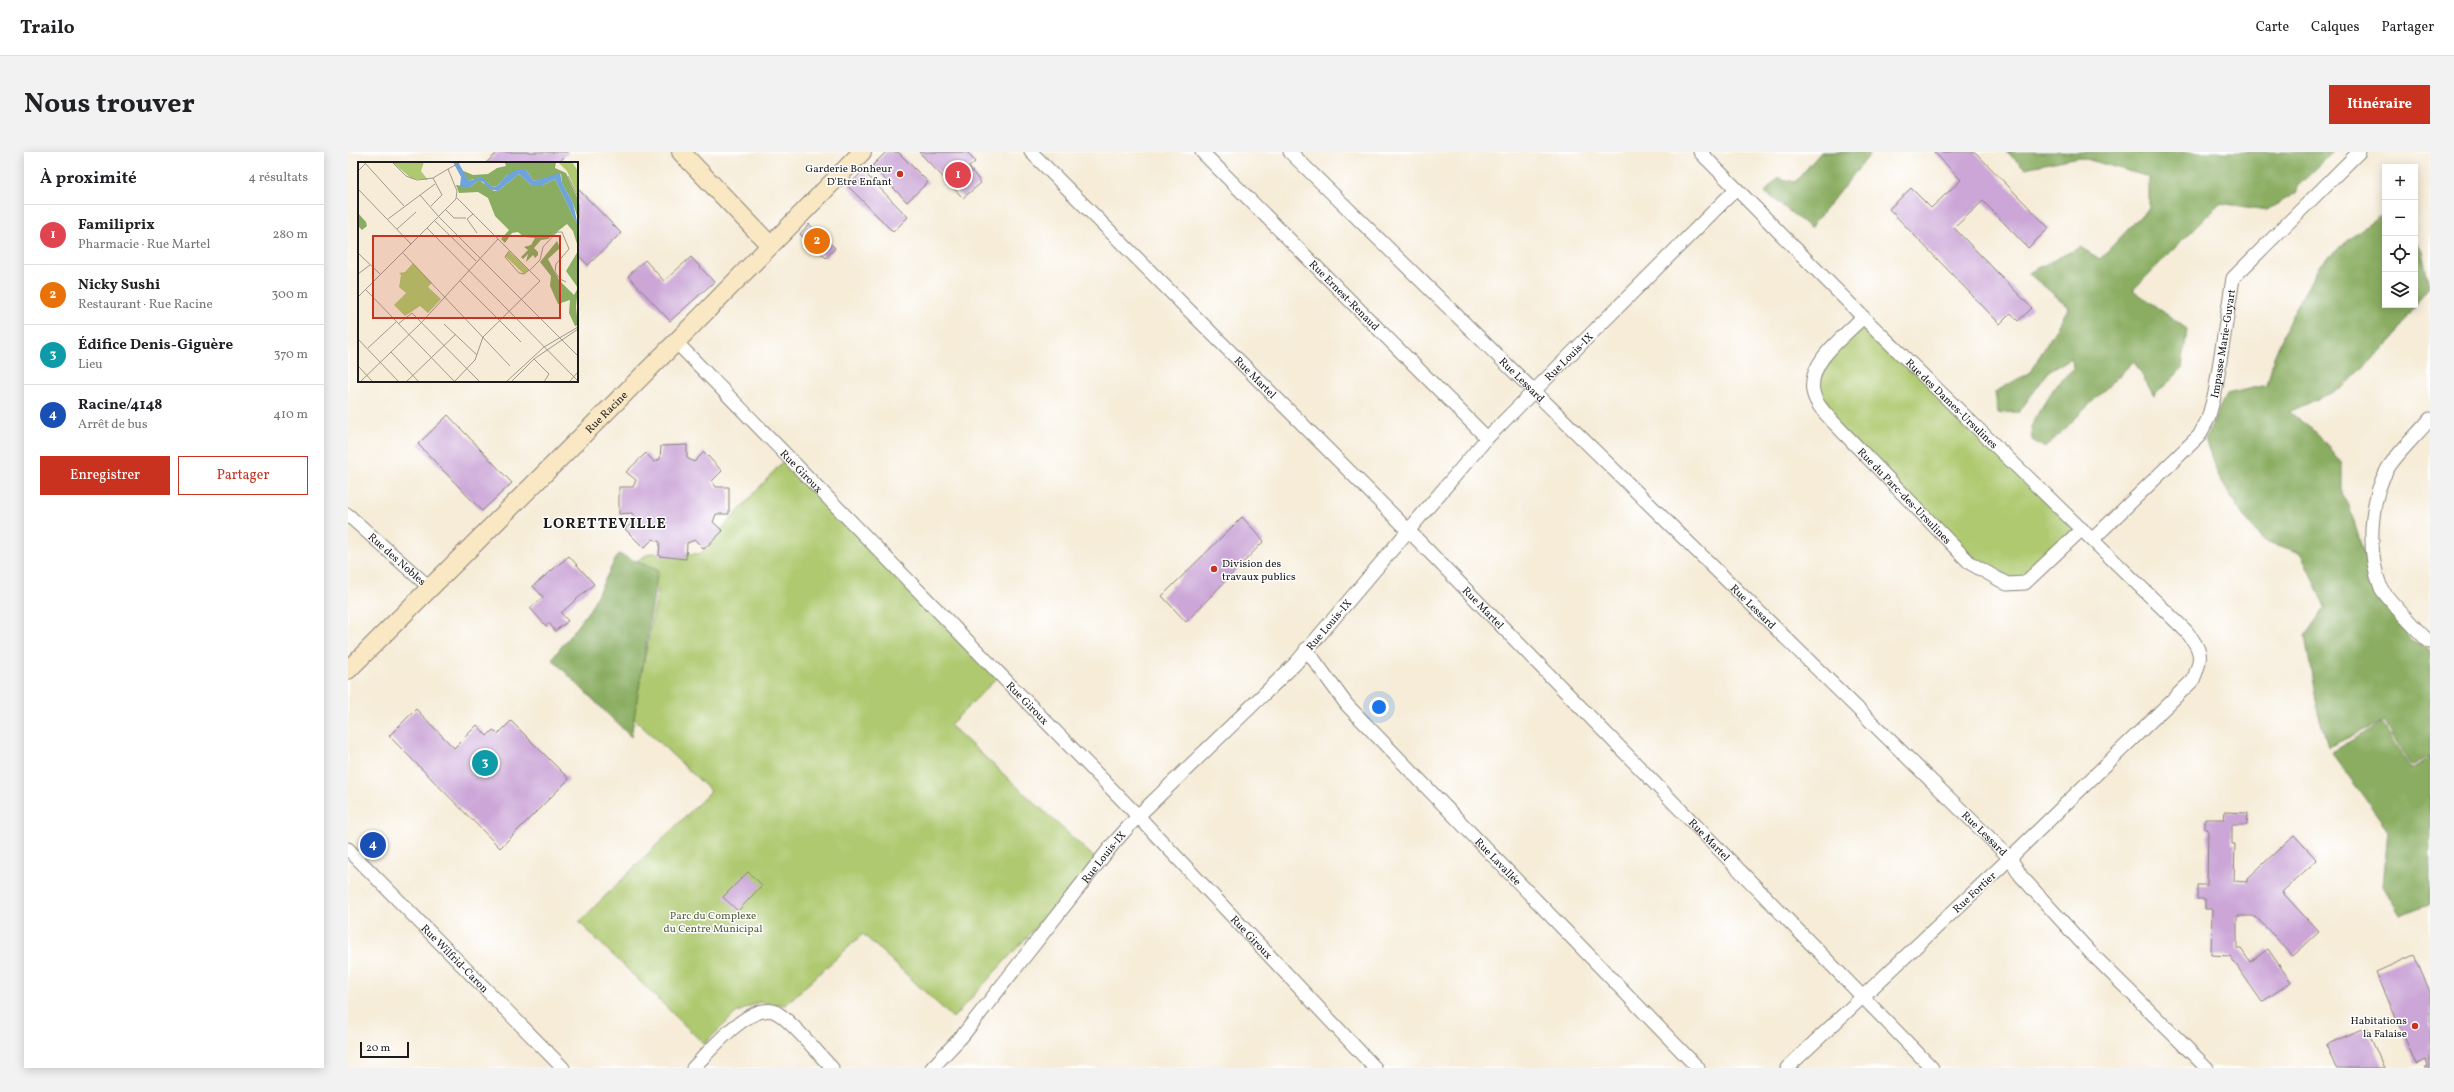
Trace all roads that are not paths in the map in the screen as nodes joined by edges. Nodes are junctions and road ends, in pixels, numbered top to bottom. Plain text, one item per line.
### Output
1 (681, 152) edge
2 (862, 152) edge
3 (1031, 152) edge
4 (1202, 152) edge
5 (1290, 152) edge
6 (1700, 152) edge
7 (2359, 152) edge
8 (1736, 189) junction
9 (770, 245) junction
10 (1863, 317) junction
11 (676, 342) junction
12 (1535, 391) junction
13 (2430, 419) edge
14 (1488, 438) junction
15 (348, 515) edge
16 (2082, 529) junction
17 (1408, 530) junction
18 (2093, 539) junction
19 (429, 587) junction
20 (2430, 642) edge
21 (1306, 649) junction
22 (2201, 657) joint
23 (348, 670) edge
24 (1138, 816) junction
25 (348, 849) edge
26 (2010, 858) junction
27 (1863, 997) junction
28 (563, 1068) edge
29 (692, 1068) edge
30 (832, 1068) edge
31 (932, 1068) edge
32 (1375, 1068) edge
33 (1698, 1068) edge
34 (1786, 1068) edge
35 (1932, 1068) edge
36 (2207, 1068) edge

1 - 9 main road
2 - 9 main road, Rue Racine
3 - 17 street, Rue Martel
4 - 14 street, Rue Ernest-Renaud
5 - 12 street, Rue Lessard
6 - 8 street, Rue des Dames-Ursulines
7 - 18 street, Impasse Marie-Guyart
8 - 10 street, Rue des Dames-Ursulines
8 - 12 street, Rue Louis-IX
9 - 11 main road, Rue Racine
10 - 16 street, Rue des Dames-Ursulines
10 - 16 street, Rue du Parc-des-Ursulines
11 - 19 main road, Rue Racine
11 - 24 street, Rue Giroux
12 - 14 street, Rue Louis-IX
12 - 26 street, Rue Lessard
13 - 20 street
14 - 17 street, Rue Louis-IX
15 - 19 street, Rue des Nobles
16 - 18 street, Rue des Dames-Ursulines
17 - 21 street, Rue Louis-IX
17 - 27 street, Rue Martel
18 - 22 street, Rue des Dames-Ursulines
19 - 23 main road, Rue Racine
21 - 24 street, Rue Louis-IX
21 - 33 street, Rue Lavallée
22 - 26 street, Rue Fortier
24 - 31 street, Rue Louis-IX
24 - 32 street, Rue Giroux
25 - 28 street, Rue Wilfrid-Caron
26 - 27 street, Rue Fortier
26 - 36 street, Rue Lessard
27 - 34 street, Rue Fortier
27 - 35 street, Rue Martel
29 - 30 street

